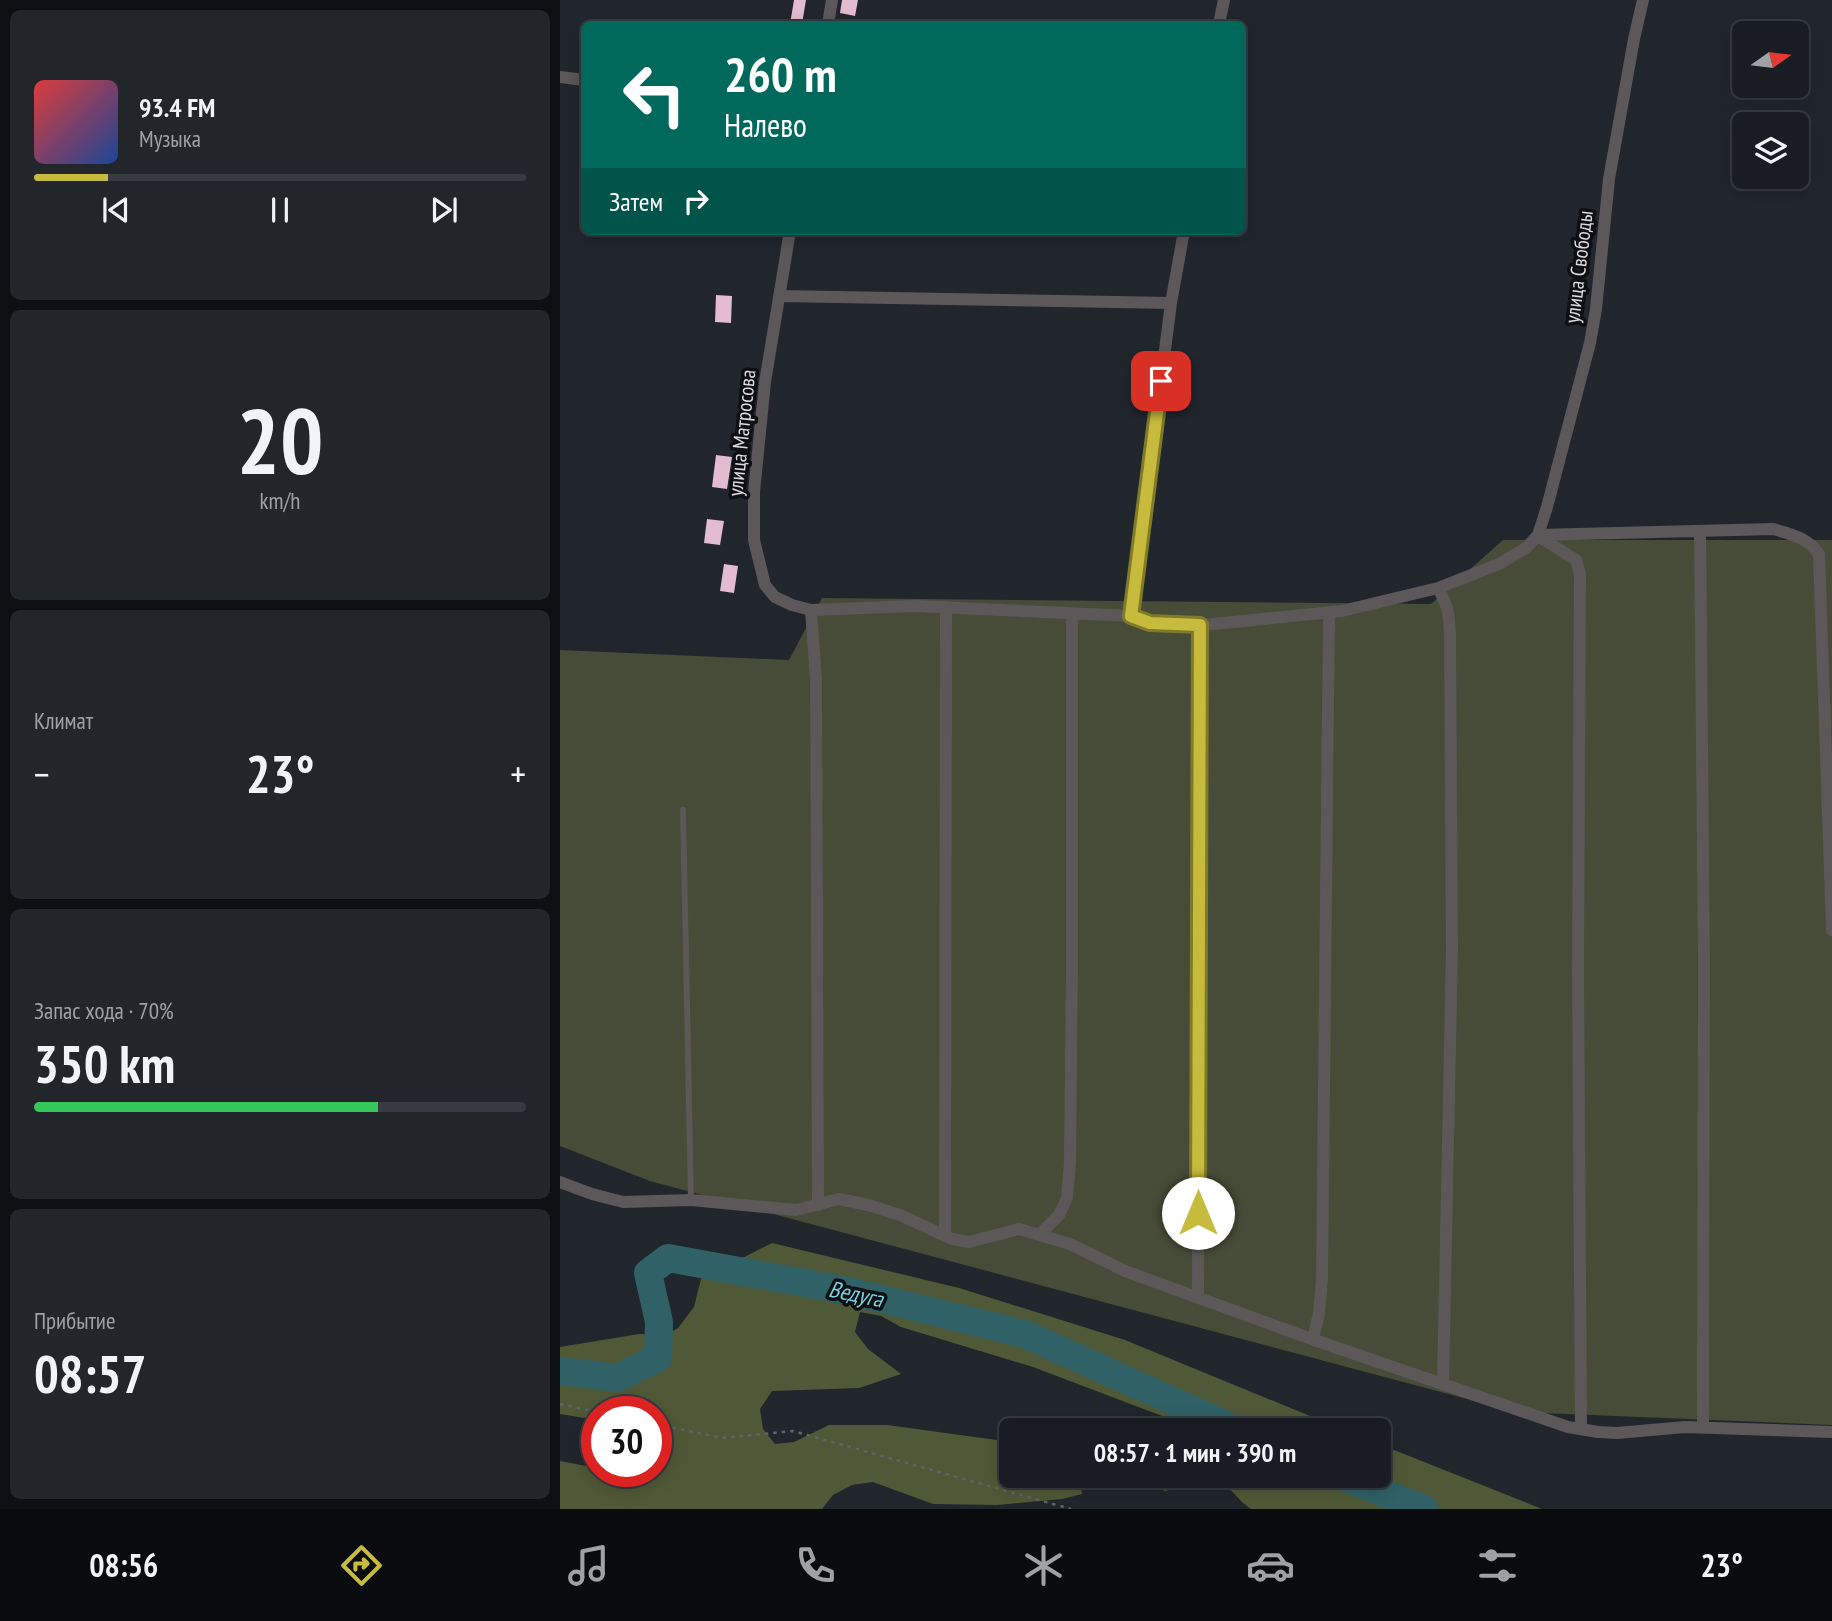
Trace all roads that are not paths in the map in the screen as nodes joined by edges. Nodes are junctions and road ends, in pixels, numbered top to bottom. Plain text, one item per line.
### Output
1 (832, 0) edge
2 (1224, 0) edge
3 (1643, 0) edge
4 (828, 21) edge
5 (1220, 21) edge
6 (560, 77) edge
7 (581, 80) edge
8 (789, 235) edge
9 (1183, 235) edge
10 (779, 296) junction
11 (1171, 303) junction
12 (1700, 531) junction
13 (1538, 536) junction
14 (1438, 588) junction
15 (946, 607) junction
16 (811, 610) junction
17 (1329, 612) junction
18 (1072, 613) junction
19 (1131, 616) junction
20 (1200, 625) junction
21 (683, 810) dead end
22 (1832, 930) edge
23 (560, 1182) edge
24 (691, 1200) junction
25 (818, 1205) junction
26 (1039, 1235) junction
27 (946, 1236) junction
28 (1198, 1297) junction
29 (1313, 1339) junction
30 (1443, 1384) junction
31 (1703, 1428) junction
32 (1581, 1429) junction
33 (1832, 1432) edge

1 - 4 street
2 - 5 street
3 - 13 street, улица Свободы
6 - 7 street
8 - 10 street, улица Матросова
9 - 11 street
10 - 11 street
10 - 16 street, улица Матросова
11 - 19 street
12 - 13 street
12 - 22 street
12 - 31 street
13 - 14 street
13 - 32 street
14 - 17 street
14 - 30 street
15 - 16 street
15 - 18 street
15 - 27 street
16 - 25 street
17 - 20 street
17 - 29 street
18 - 19 street
18 - 26 street
19 - 20 street
20 - 28 street
21 - 24 lane
23 - 24 street
24 - 25 street
25 - 27 street
26 - 27 street
26 - 28 street
28 - 29 street
29 - 30 street
30 - 32 street
31 - 32 street
31 - 33 street

